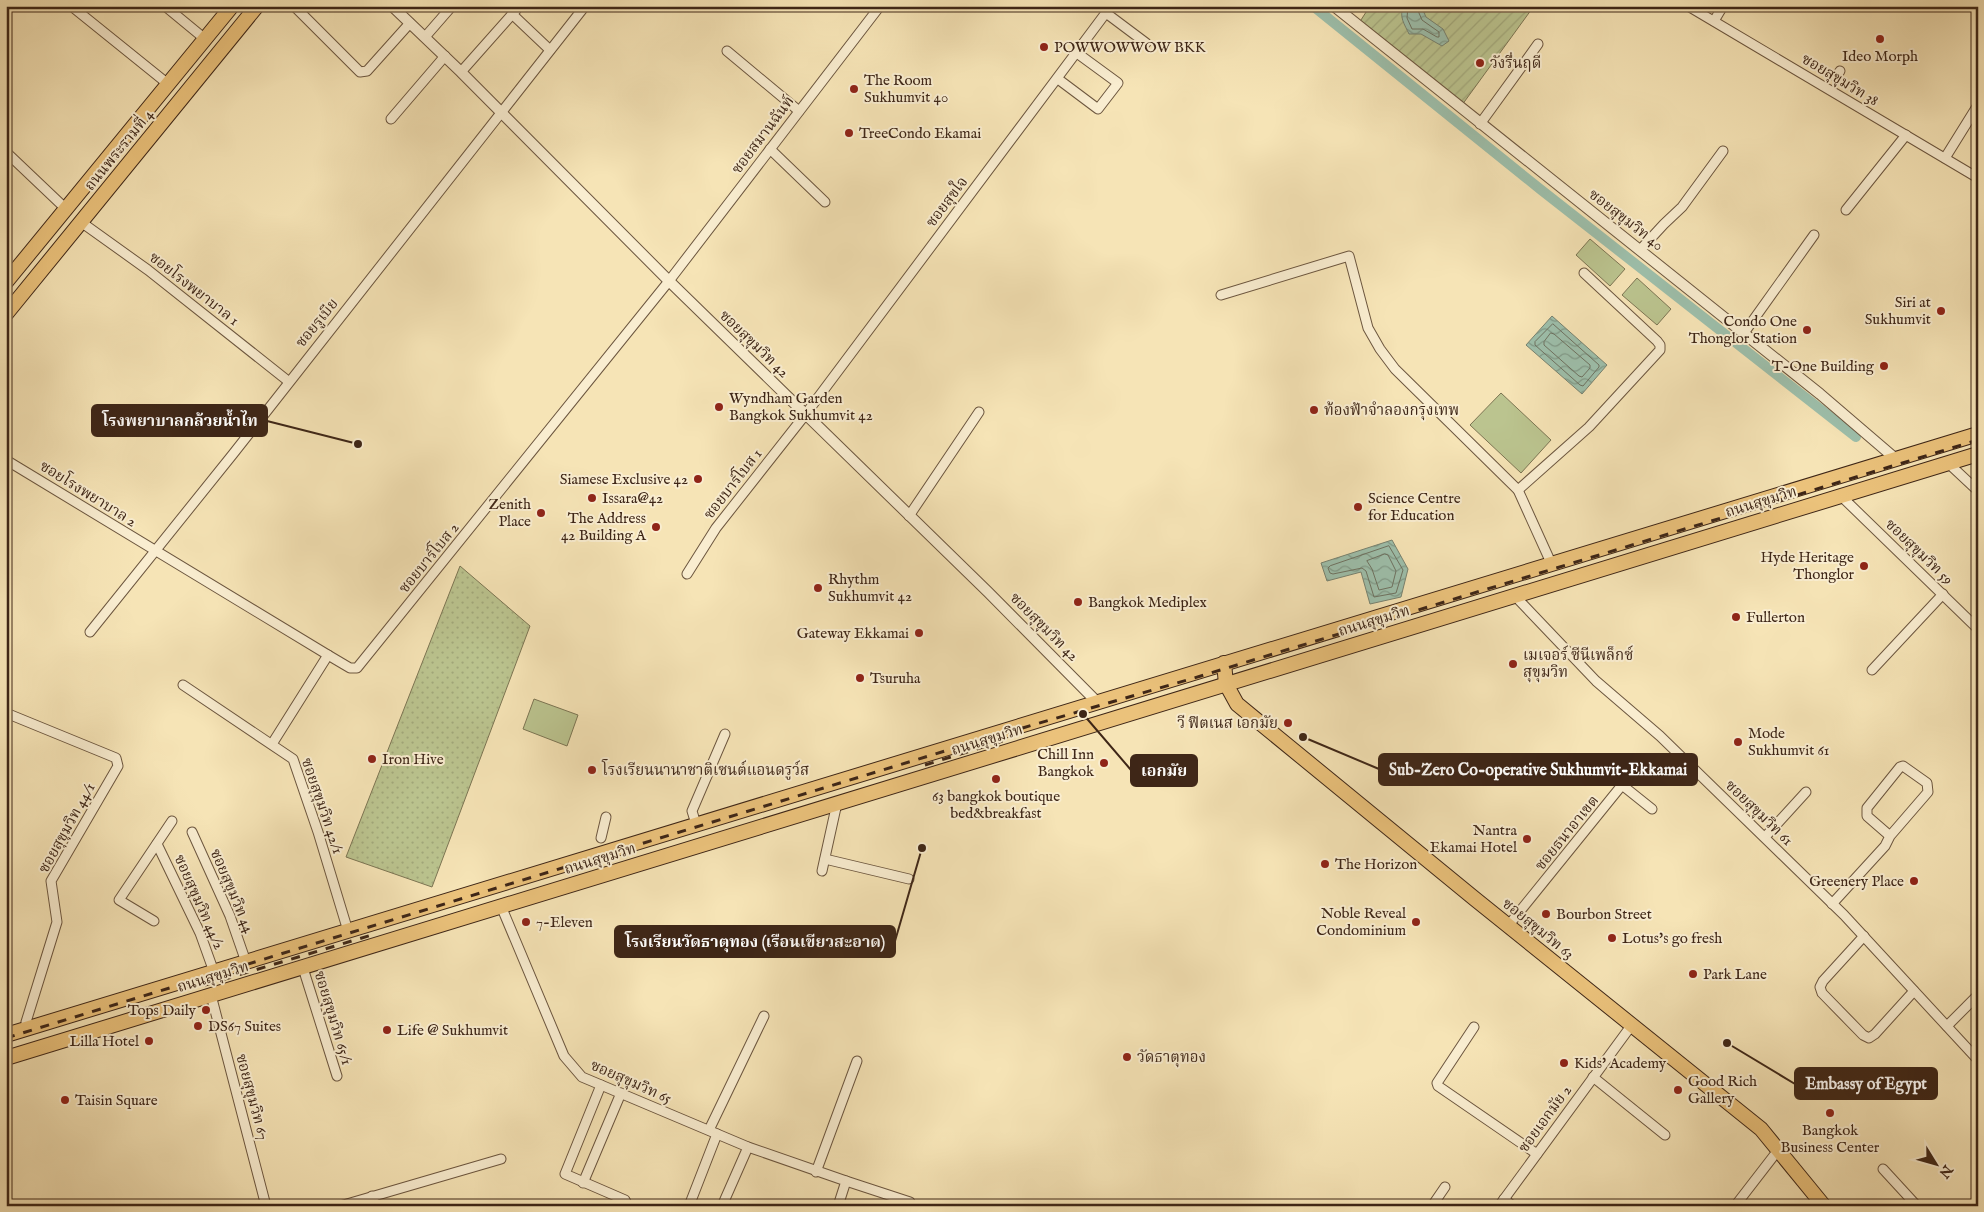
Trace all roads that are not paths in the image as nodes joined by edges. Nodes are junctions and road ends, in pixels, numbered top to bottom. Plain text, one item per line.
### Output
1 (165, 6) edge
2 (232, 6) edge
3 (257, 6) edge
4 (294, 6) edge
5 (392, 6) edge
6 (452, 6) edge
7 (585, 6) edge
8 (880, 6) edge
9 (1334, 6) edge
10 (1688, 6) edge
11 (1723, 6) edge
12 (75, 9) dead end
13 (512, 10) edge
14 (1108, 10) edge
15 (1714, 22) junction
16 (410, 23) junction
17 (425, 37) junction
18 (205, 40) junction
19 (1146, 43) dead end
20 (1538, 44) dead end
21 (550, 50) junction
22 (727, 50) dead end
23 (1077, 53) junction
24 (445, 56) junction
25 (461, 72) junction
26 (1058, 78) junction
27 (168, 84) junction
28 (1978, 105) edge
29 (501, 112) junction
30 (799, 112) junction
31 (391, 118) dead end
32 (1480, 124) junction
33 (1906, 136) junction
34 (770, 149) junction
35 (1723, 150) dead end
36 (6, 152) edge
37 (1945, 158) junction
38 (1978, 178) edge
39 (825, 202) dead end
40 (66, 209) junction
41 (1846, 210) dead end
42 (81, 222) junction
43 (1814, 235) dead end
44 (1640, 250) junction
45 (1584, 273) dead end
46 (669, 281) junction
47 (6, 282) edge
48 (1220, 295) dead end
49 (6, 314) edge
50 (1744, 333) junction
51 (288, 381) junction
52 (979, 412) dead end
53 (805, 415) junction
54 (1978, 434) edge
55 (1978, 454) edge
56 (6, 460) edge
57 (1897, 460) junction
58 (1947, 462) junction
59 (1904, 476) junction
60 (1518, 490) junction
61 (1978, 491) edge
62 (1840, 495) junction
63 (910, 516) junction
64 (155, 551) junction
65 (1552, 565) junction
66 (686, 574) dead end
67 (1508, 578) junction
68 (1943, 594) junction
69 (1514, 595) junction
70 (1978, 629) edge
71 (90, 632) dead end
72 (328, 655) junction
73 (1224, 663) junction
74 (1872, 670) dead end
75 (1226, 684) junction
76 (182, 685) dead end
77 (1097, 702) junction
78 (6, 713) edge
79 (1104, 721) junction
80 (725, 734) dead end
81 (272, 744) junction
82 (1806, 792) dead end
83 (837, 803) junction
84 (751, 807) junction
85 (1652, 809) dead end
86 (606, 817) dead end
87 (172, 822) dead end
88 (696, 824) junction
89 (757, 828) junction
90 (192, 832) dead end
91 (1890, 836) junction
92 (1765, 837) junction
93 (601, 838) dead end
94 (157, 844) junction
95 (825, 858) junction
96 (822, 871) dead end
97 (909, 879) dead end
98 (1832, 904) junction
99 (502, 906) junction
100 (154, 921) dead end
101 (1508, 926) junction
102 (348, 931) junction
103 (1864, 936) junction
104 (246, 962) junction
105 (303, 968) junction
106 (214, 972) junction
107 (1914, 990) junction
108 (211, 995) junction
109 (1978, 995) edge
110 (764, 1016) dead end
111 (1631, 1026) junction
112 (1947, 1026) junction
113 (1474, 1027) dead end
114 (28, 1029) junction
115 (6, 1036) edge
116 (6, 1058) edge
117 (1978, 1060) edge
118 (857, 1061) dead end
119 (337, 1076) dead end
120 (1593, 1077) junction
121 (601, 1085) junction
122 (621, 1093) junction
123 (713, 1132) junction
124 (1665, 1135) dead end
125 (748, 1147) junction
126 (1779, 1149) junction
127 (1536, 1154) junction
128 (501, 1159) dead end
129 (1883, 1169) dead end
130 (816, 1172) junction
131 (846, 1181) junction
132 (583, 1183) junction
133 (1445, 1187) dead end
134 (372, 1196) junction
135 (910, 1202) dead end
136 (1501, 1202) edge
137 (266, 1206) edge
138 (340, 1206) edge
139 (375, 1206) edge
140 (628, 1206) edge
141 (689, 1206) edge
142 (722, 1206) edge
143 (838, 1206) edge
144 (1432, 1206) edge
145 (1513, 1206) edge
146 (1735, 1206) edge
147 (1824, 1206) edge
148 (1916, 1206) edge

1 - 18 street
2 - 18 main road, ถนนพระรามที่ 4
3 - 42 main road, ถนนพระรามที่ 4
4 - 16 street
5 - 16 street, ซอยสุขุมวิท 42
6 - 17 street
7 - 21 street, ซอยรูเบีย
8 - 30 street, ซอยสมานฉันท์
9 - 32 street, ซอยสุขุมวิท 40
10 - 15 street, ซอยสุขุมวิท 38
11 - 15 street
12 - 27 street
13 - 21 street
13 - 25 street
14 - 19 street
14 - 23 street, ซอยสุขใจ
15 - 33 street, ซอยสุขุมวิท 38
16 - 17 street, ซอยสุขุมวิท 42
17 - 24 street, ซอยสุขุมวิท 42
18 - 27 main road, ถนนพระรามที่ 4
20 - 32 street
21 - 29 street, ซอยรูเบีย
22 - 30 street
23 - 26 street, ซอยสุขใจ
23 - 26 street
24 - 25 street, ซอยสุขุมวิท 42
24 - 31 street
25 - 29 street, ซอยสุขุมวิท 42
26 - 53 street, ซอยสุขใจ
27 - 40 main road, ถนนพระรามที่ 4
28 - 37 street
29 - 46 street, ซอยสุขุมวิท 42
29 - 51 street, ซอยรูเบีย
30 - 34 street, ซอยสมานฉันท์
32 - 44 street, ซอยสุขุมวิท 40
33 - 37 street, ซอยสุขุมวิท 38
33 - 41 street
34 - 39 street
34 - 46 street, ซอยสมานฉันท์
35 - 44 street
36 - 40 street
37 - 38 street, ซอยสุขุมวิท 38
40 - 42 main road
40 - 47 main road, ถนนพระรามที่ 4
42 - 49 main road, ถนนพระรามที่ 4
42 - 51 street, ซอยโรงพยาบาล 1
43 - 50 street
44 - 50 street, ซอยสุขุมวิท 40
45 - 60 street
46 - 53 street, ซอยสุขุมวิท 42
46 - 72 street, ซอยบาร์โบส 2
48 - 60 street
50 - 57 street, ซอยสุขุมวิท 40
51 - 64 street, ซอยรูเบีย
52 - 63 street
53 - 63 street, ซอยสุขุมวิท 42
53 - 66 street, ซอยบาร์โบส 1
54 - 57 main road, ถนนสุขุมวิท
55 - 58 main road, ถนนสุขุมวิท
56 - 64 street, ซอยโรงพยาบาล 2
57 - 59 main road
57 - 65 main road, ถนนสุขุมวิท
58 - 59 main road, ถนนสุขุมวิท
58 - 61 street
59 - 62 main road, ถนนสุขุมวิท
60 - 65 street
62 - 68 street, ซอยสุขุมวิท 59
62 - 69 main road, ถนนสุขุมวิท
63 - 77 street, ซอยสุขุมวิท 42
64 - 71 street, ซอยรูเบีย
64 - 72 street, ซอยบาร์โบส 2
65 - 67 main road, ถนนสุขุมวิท
67 - 69 main road
67 - 73 main road, ถนนสุขุมวิท
68 - 70 street, ซอยสุขุมวิท 59
68 - 74 street
69 - 75 main road, ถนนสุขุมวิท
69 - 92 street, ซอยสุขุมวิท 61
72 - 81 street
73 - 75 main road
73 - 77 main road, ถนนสุขุมวิท
75 - 79 main road, ถนนสุขุมวิท
75 - 101 main road, ซอยสุขุมวิท 63
76 - 81 street, ซอยสุขุมวิท 42/1
77 - 79 main road
77 - 84 main road, ถนนสุขุมวิท
78 - 114 street, ซอยสุขุมวิท 44/1
79 - 83 main road, ถนนสุขุมวิท
80 - 88 street
81 - 102 street, ซอยสุขุมวิท 42/1
82 - 92 street
83 - 89 main road, ถนนสุขุมวิท
83 - 95 street
84 - 88 main road, ถนนสุขุมวิท
84 - 89 main road
85 - 101 street, ซอยธนาอาเขต
86 - 93 street
87 - 94 street
88 - 102 main road, ถนนสุขุมวิท
89 - 99 main road, ถนนสุขุมวิท
90 - 104 street, ซอยสุขุมวิท 44
91 - 91 street
91 - 98 street
92 - 98 street, ซอยสุขุมวิท 61
94 - 100 street
94 - 106 street, ซอยสุขุมวิท 44/2
95 - 96 street
95 - 97 street
98 - 103 street, ซอยสุขุมวิท 61
99 - 105 main road, ถนนสุขุมวิท
99 - 121 street, ซอยสุขุมวิท 65
101 - 111 main road, ซอยสุขุมวิท 63
102 - 104 main road, ถนนสุขุมวิท
103 - 107 street, ซอยสุขุมวิท 61
103 - 107 street
104 - 106 main road, ถนนสุขุมวิท
105 - 108 main road, ถนนสุขุมวิท
105 - 119 street, ซอยสุขุมวิท 65/1
106 - 108 main road
106 - 114 main road, ถนนสุขุมวิท
107 - 112 street, ซอยสุขุมวิท 61
108 - 116 main road, ถนนสุขุมวิท
108 - 137 street, ซอยสุขุมวิท 67
109 - 112 street
110 - 123 street
111 - 120 street, ซอยเอกมัย 2
111 - 126 main road, ซอยสุขุมวิท 63
112 - 117 street, ซอยสุขุมวิท 61
113 - 127 street
114 - 115 main road, ถนนสุขุมวิท
118 - 130 street
120 - 124 street
120 - 127 street, ซอยเอกมัย 2
121 - 122 street, ซอยสุขุมวิท 65
121 - 132 street
122 - 123 street, ซอยสุขุมวิท 65
122 - 132 street
123 - 125 street, ซอยสุขุมวิท 65
123 - 141 street
125 - 130 street, ซอยสุขุมวิท 65
125 - 142 street
126 - 146 street
126 - 147 main road, ซอยสุขุมวิท 63
127 - 136 street, ซอยเอกมัย 2
128 - 134 street
129 - 148 street
130 - 131 street, ซอยสุขุมวิท 65
131 - 135 street, ซอยสุขุมวิท 65
131 - 143 street
132 - 140 street
133 - 144 street
134 - 138 street
134 - 139 street
136 - 145 street

